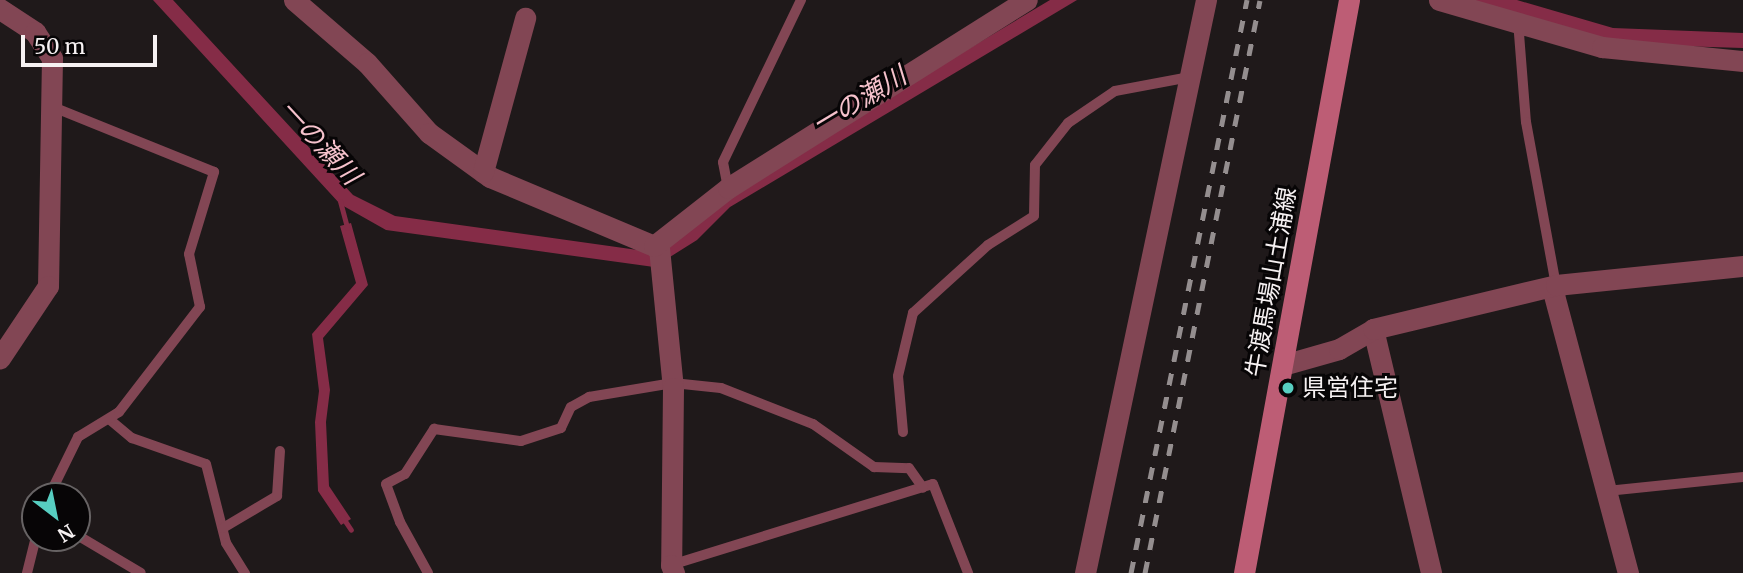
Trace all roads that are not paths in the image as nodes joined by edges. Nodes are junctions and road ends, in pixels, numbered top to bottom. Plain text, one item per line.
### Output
1 (294, 0) edge
2 (801, 0) edge
3 (1027, 0) edge
4 (1206, 0) edge
5 (1349, 0) edge
6 (1439, 0) edge
7 (0, 9) edge
8 (525, 18) dead end
9 (1518, 21) junction
10 (1743, 61) edge
11 (1190, 77) junction
12 (51, 106) junction
13 (483, 172) junction
14 (728, 188) junction
15 (654, 246) junction
16 (1743, 266) edge
17 (1556, 285) junction
18 (1373, 329) junction
19 (0, 358) edge
20 (1283, 365) junction
21 (673, 383) junction
22 (109, 419) junction
23 (903, 432) dead end
24 (280, 450) dead end
25 (1743, 477) edge
26 (56, 482) edge
27 (923, 488) junction
28 (1607, 491) junction
29 (223, 528) junction
30 (91, 543) edge
31 (32, 552) edge
32 (673, 569) edge
33 (27, 573) edge
34 (141, 573) edge
35 (245, 573) edge
36 (428, 573) edge
37 (968, 573) edge
38 (1085, 573) edge
39 (1244, 573) edge
40 (1431, 573) edge
41 (1628, 573) edge

1 - 13 street
2 - 14 lane
3 - 14 street
4 - 11 street
5 - 20 main road, 牛渡馬場山土浦線
6 - 9 street
7 - 12 street
8 - 13 street
9 - 10 street
9 - 17 lane
11 - 23 lane
11 - 38 street
12 - 19 street
12 - 22 lane
13 - 15 street
14 - 15 street
15 - 21 street
16 - 17 street
17 - 18 street
17 - 28 street
18 - 20 street
18 - 40 street
20 - 39 main road, 牛渡馬場山土浦線
21 - 27 lane
21 - 32 street
21 - 36 lane
22 - 26 lane
22 - 29 lane
24 - 29 lane
25 - 28 lane
27 - 32 lane
27 - 37 lane
28 - 41 street
29 - 35 lane
30 - 34 lane
31 - 33 lane

